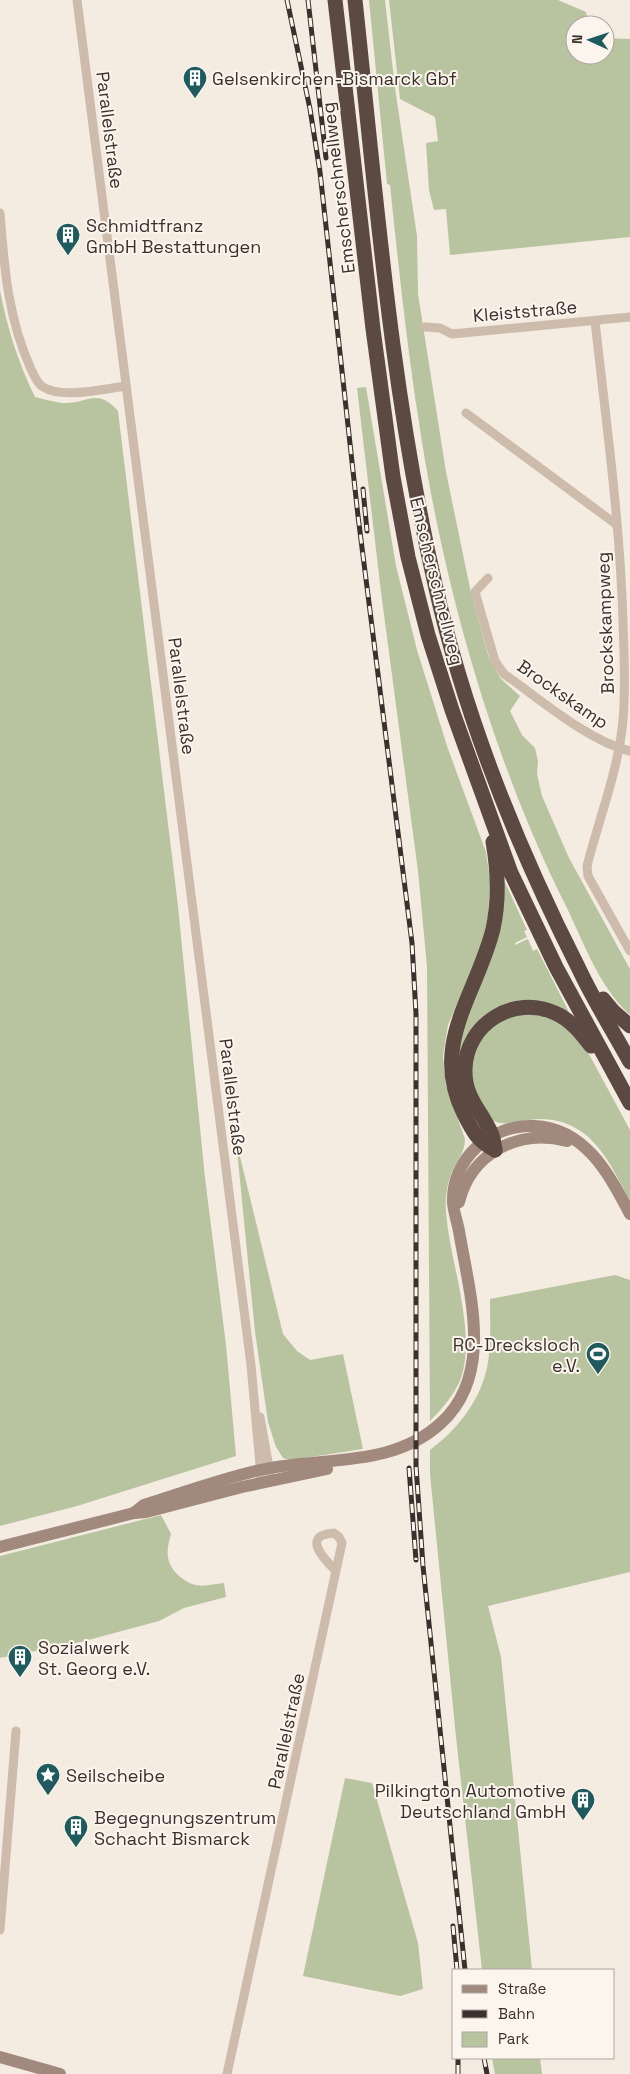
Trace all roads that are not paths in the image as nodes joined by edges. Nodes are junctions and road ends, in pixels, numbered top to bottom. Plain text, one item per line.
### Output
1 (77, 0) edge
2 (335, 0) edge
3 (355, 0) edge
4 (0, 213) edge
5 (630, 317) edge
6 (594, 321) junction
7 (425, 327) dead end
8 (126, 386) junction
9 (466, 413) dead end
10 (617, 525) junction
11 (488, 578) dead end
12 (619, 749) junction
13 (630, 751) edge
14 (484, 796) junction
15 (630, 951) edge
16 (579, 971) junction
17 (630, 1026) edge
18 (630, 1062) edge
19 (616, 1076) junction
20 (630, 1104) edge
21 (489, 1143) junction
22 (630, 1214) edge
23 (266, 1476) junction
24 (0, 1547) edge
25 (336, 1571) dead end
26 (16, 1731) dead end
27 (0, 1930) edge
28 (0, 2056) edge
29 (60, 2074) edge
30 (228, 2074) edge

1 - 8 street, Parallelstraße
2 - 14 highway, Emscherschnellweg
3 - 16 highway, Emscherschnellweg
4 - 8 street
5 - 6 street, Kleiststraße
6 - 7 street, Kleiststraße
6 - 10 street, Brockskampweg
8 - 23 street, Parallelstraße
9 - 10 street
10 - 12 street, Brockskampweg
11 - 12 street, Brockskamp
12 - 13 street, Brockskamp
12 - 15 street, Brockskamp
14 - 19 highway, Emscherschnellweg
14 - 21 highway
16 - 17 highway
16 - 18 highway, Emscherschnellweg
19 - 20 highway, Emscherschnellweg
19 - 21 highway
21 - 22 main road
21 - 23 main road
23 - 24 main road
25 - 30 street, Parallelstraße
26 - 27 street
28 - 29 main road

